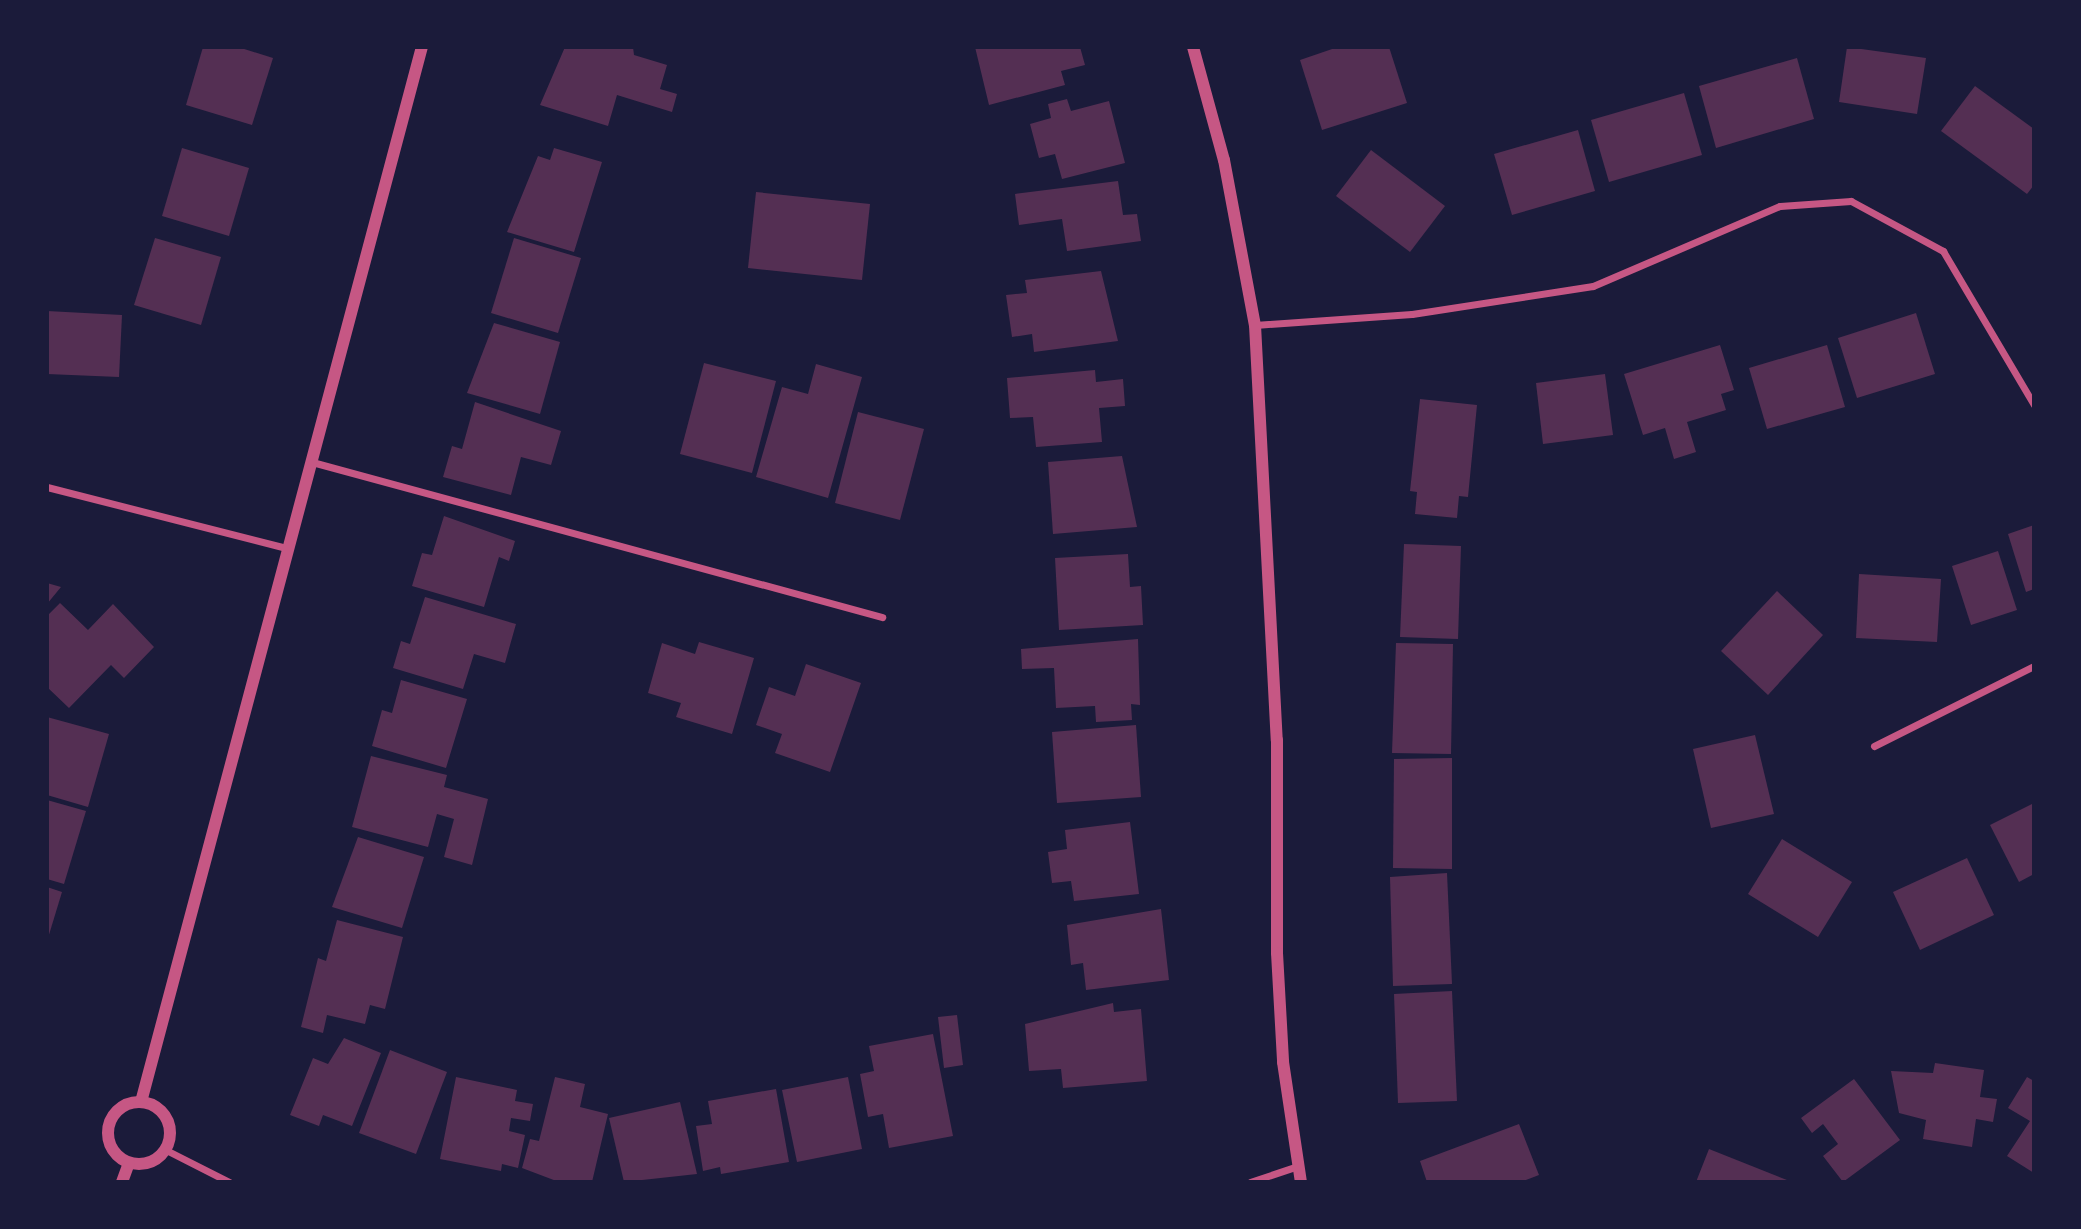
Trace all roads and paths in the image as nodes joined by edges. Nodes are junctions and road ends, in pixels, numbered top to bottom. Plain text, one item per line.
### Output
1 (422, 47) edge
2 (1193, 47) edge
3 (1255, 325) junction
4 (2034, 405) edge
5 (312, 462) junction
6 (47, 487) edge
7 (287, 548) junction
8 (882, 617) dead end
9 (2034, 666) edge
10 (1874, 746) dead end
11 (141, 1102) junction
12 (166, 1150) junction
13 (134, 1164) junction
14 (1295, 1167) junction
15 (122, 1182) edge
16 (229, 1182) edge
17 (1250, 1182) edge
18 (1301, 1182) edge

1 - 5 street
2 - 3 street
3 - 4 street
3 - 14 street
5 - 7 street
5 - 8 street
6 - 7 street
7 - 11 street
9 - 10 street
11 - 12 street
11 - 13 street
12 - 13 street
12 - 16 street
13 - 15 street
14 - 17 street
14 - 18 street

